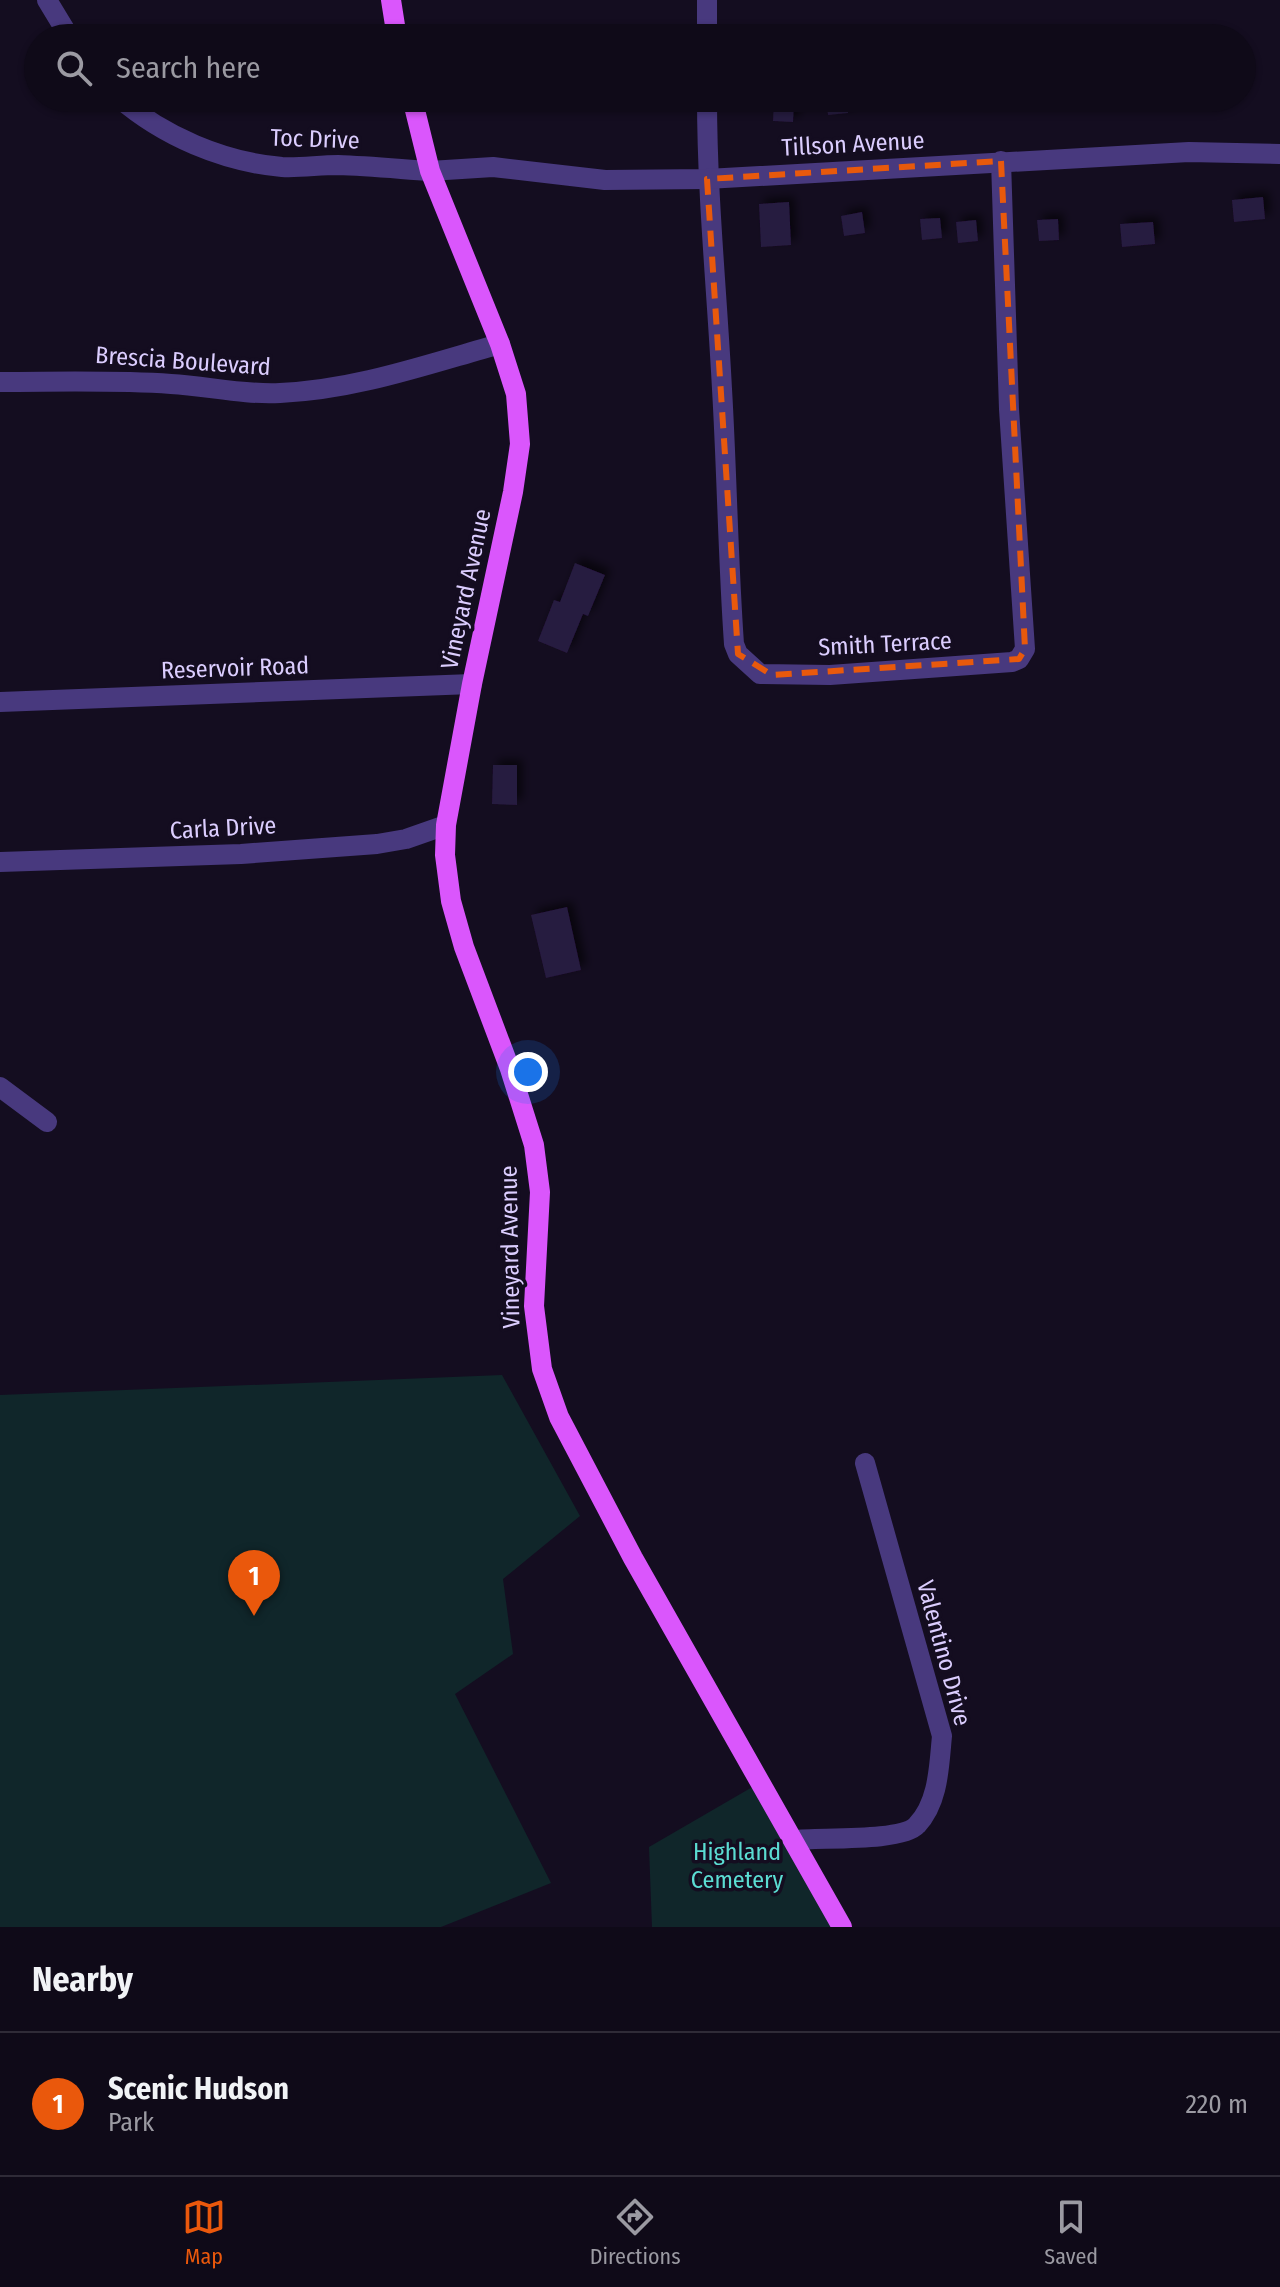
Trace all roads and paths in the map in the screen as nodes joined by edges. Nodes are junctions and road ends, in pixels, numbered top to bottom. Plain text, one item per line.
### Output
1 (47, 0) edge
2 (391, 0) edge
3 (707, 0) edge
4 (62, 24) edge
5 (395, 24) edge
6 (707, 24) edge
7 (137, 112) edge
8 (415, 112) edge
9 (707, 112) edge
10 (1280, 154) edge
11 (1001, 161) junction
12 (430, 171) junction
13 (707, 179) junction
14 (500, 344) junction
15 (0, 382) edge
16 (472, 684) junction
17 (0, 702) edge
18 (446, 825) junction
19 (0, 862) edge
20 (0, 1087) edge
21 (47, 1122) dead end
22 (865, 1463) dead end
23 (794, 1840) junction
24 (842, 1927) edge

1 - 4 street
2 - 5 main road
3 - 6 street
7 - 12 street, Toc Drive
8 - 12 main road, Vineyard Avenue
9 - 13 street, Smith Terrace
10 - 11 street, Tillson Avenue
11 - 13 street, Tillson Avenue
11 - 13 street, Smith Terrace
12 - 13 street, Tillson Avenue
12 - 14 main road, Vineyard Avenue
14 - 15 street, Brescia Boulevard
14 - 16 main road, Vineyard Avenue
16 - 17 street, Reservoir Road
16 - 18 main road, Vineyard Avenue
18 - 19 street, Carla Drive
18 - 23 main road, Vineyard Avenue
20 - 21 street
22 - 23 street, Valentino Drive
23 - 24 main road, Vineyard Avenue

